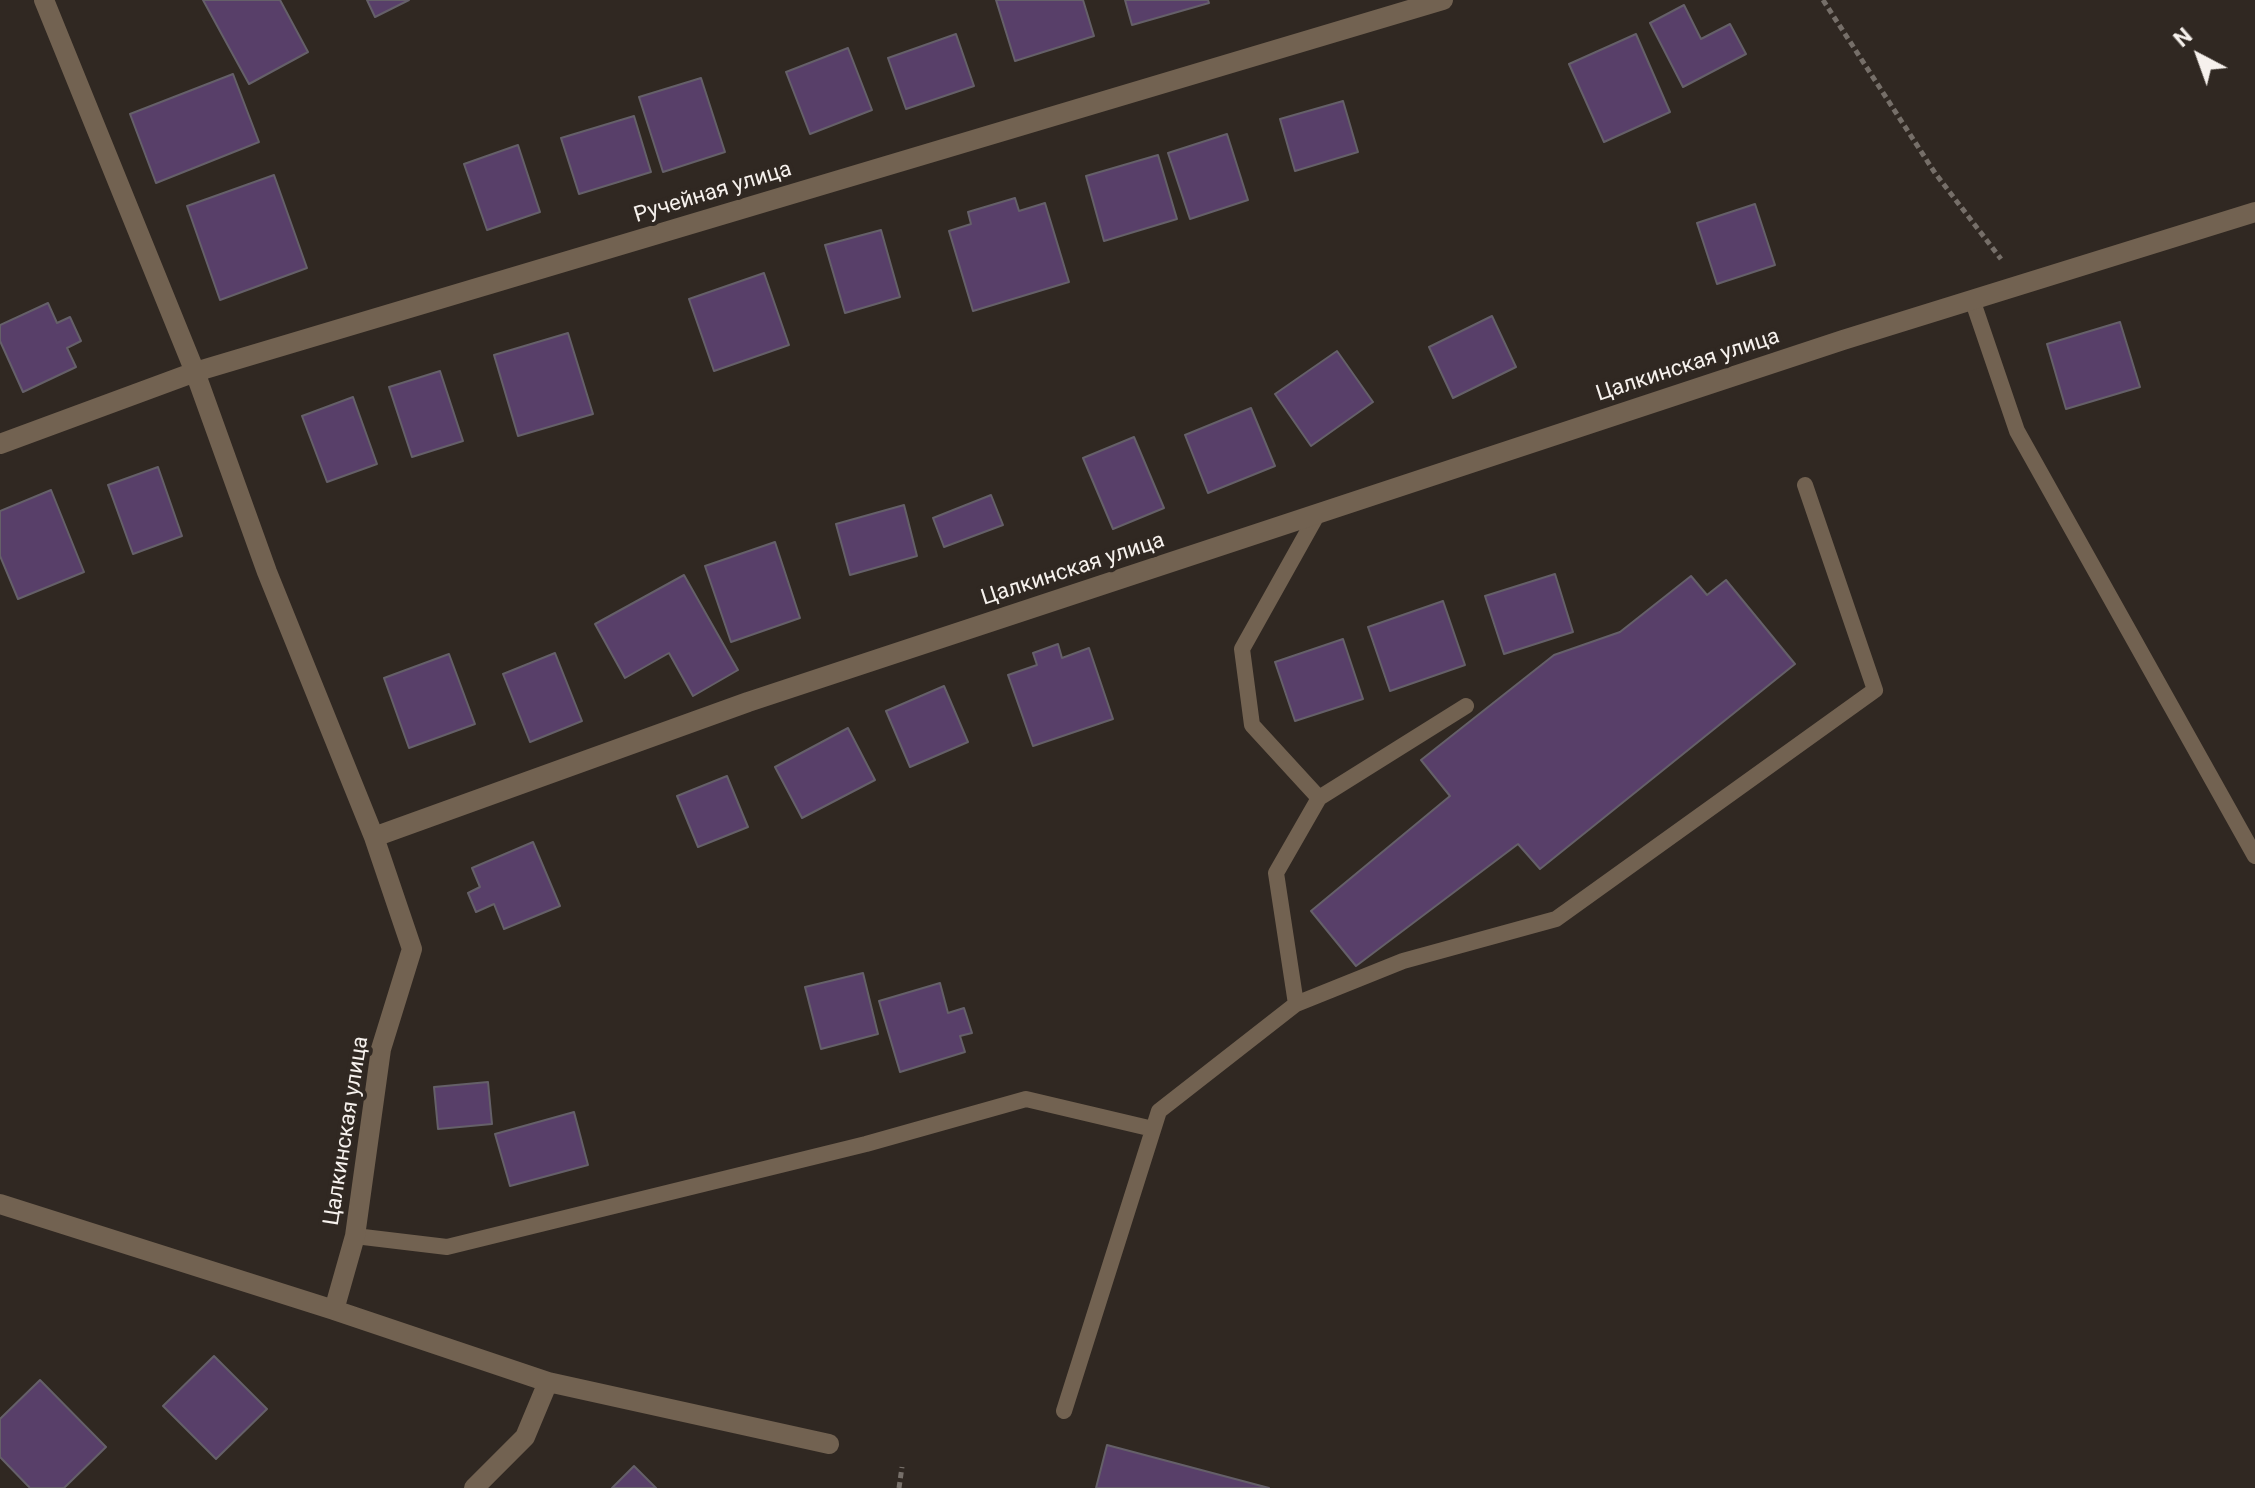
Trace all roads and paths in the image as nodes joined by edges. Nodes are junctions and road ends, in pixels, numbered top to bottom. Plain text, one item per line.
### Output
1 (44, 0) edge
2 (1443, 0) edge
3 (1823, 0) edge
4 (2255, 212) edge
5 (2021, 285) junction
6 (1973, 302) junction
7 (195, 372) junction
8 (0, 444) edge
9 (1805, 485) dead end
10 (1317, 515) junction
11 (1466, 706) dead end
12 (1319, 798) junction
13 (374, 837) junction
14 (2255, 856) edge
15 (1296, 1004) junction
16 (1153, 1129) junction
17 (0, 1204) edge
18 (355, 1236) junction
19 (334, 1310) junction
20 (548, 1382) junction
21 (1064, 1411) dead end
22 (829, 1444) dead end
23 (902, 1467) dead end
24 (474, 1488) edge
25 (899, 1488) edge

1 - 7 street
2 - 7 street, Ручейная улица
3 - 5 path
4 - 5 street, Цалкинская улица
5 - 6 street, Цалкинская улица
6 - 10 street, Цалкинская улица
6 - 14 lane
7 - 8 street, Ручейная улица
7 - 13 street
9 - 15 lane
10 - 12 lane
10 - 13 street, Цалкинская улица
11 - 12 lane
12 - 15 lane
13 - 18 street, Цалкинская улица
15 - 16 lane
16 - 18 lane
16 - 21 lane
17 - 19 street
18 - 19 street, Цалкинская улица
19 - 20 street
20 - 22 street
20 - 24 street
23 - 25 path

